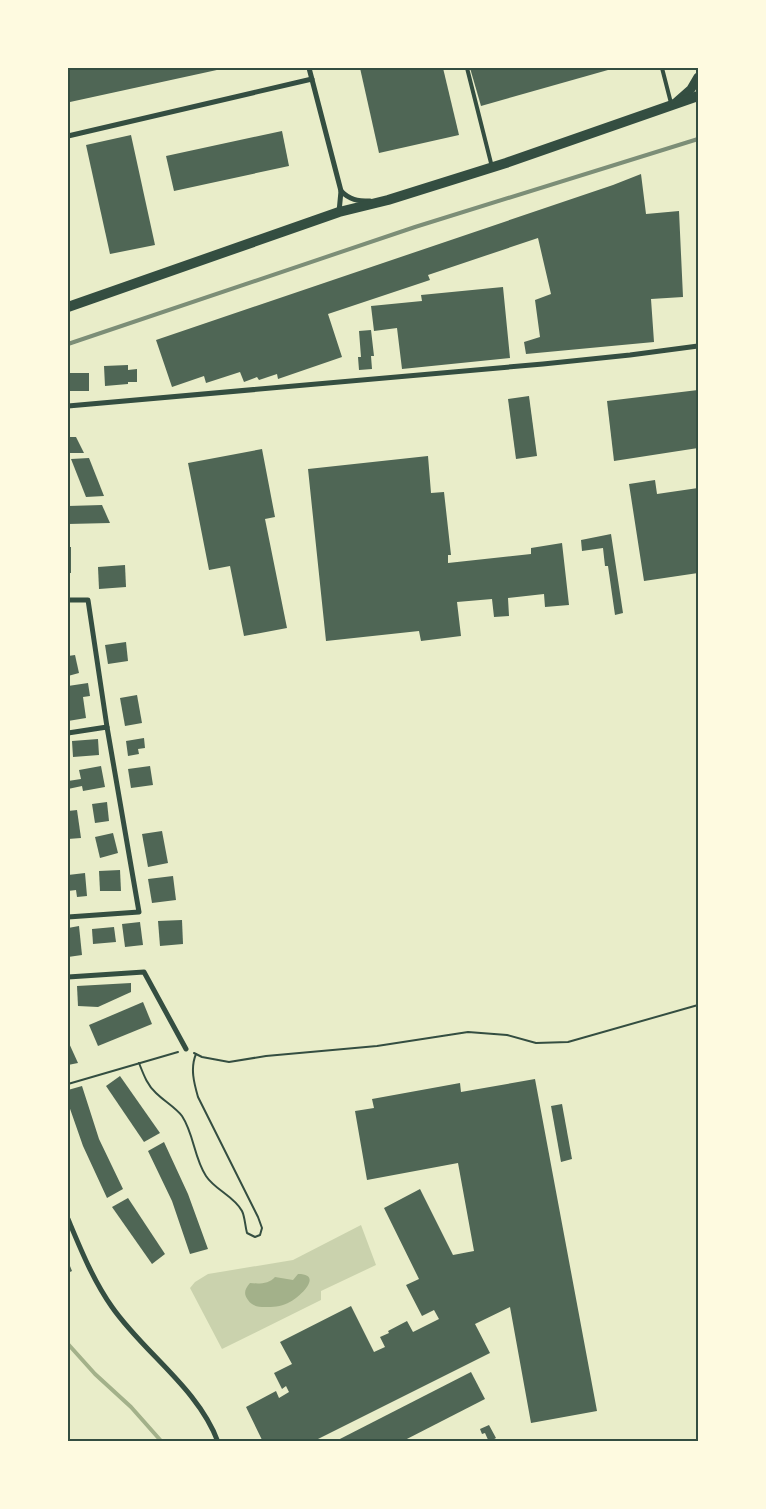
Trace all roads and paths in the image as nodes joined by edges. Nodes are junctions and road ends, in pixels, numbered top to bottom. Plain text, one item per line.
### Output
1 (309, 68) edge
2 (467, 68) edge
3 (662, 68) edge
4 (698, 77) edge
5 (312, 80) junction
6 (698, 96) edge
7 (672, 105) junction
8 (68, 136) edge
9 (492, 167) junction
10 (341, 191) junction
11 (388, 200) junction
12 (339, 212) junction
13 (68, 307) edge
14 (698, 346) edge
15 (68, 406) edge
16 (68, 600) edge
17 (107, 727) junction
18 (68, 733) edge
19 (68, 917) edge
20 (68, 977) edge
21 (698, 1005) edge
22 (186, 1049) junction
23 (196, 1054) junction
24 (139, 1063) junction
25 (68, 1084) edge
26 (68, 1219) edge
27 (218, 1442) edge

1 - 5 street
2 - 9 lane
3 - 7 lane
4 - 7 street
5 - 8 street
5 - 10 street
6 - 7 main road
7 - 9 main road
9 - 11 main road
10 - 11 street
10 - 12 street
11 - 12 main road
12 - 13 main road
14 - 15 street
16 - 17 street
17 - 18 street
17 - 19 street
20 - 22 street
21 - 23 path
22 - 23 path
22 - 24 path
23 - 24 path
24 - 25 path
26 - 27 street

